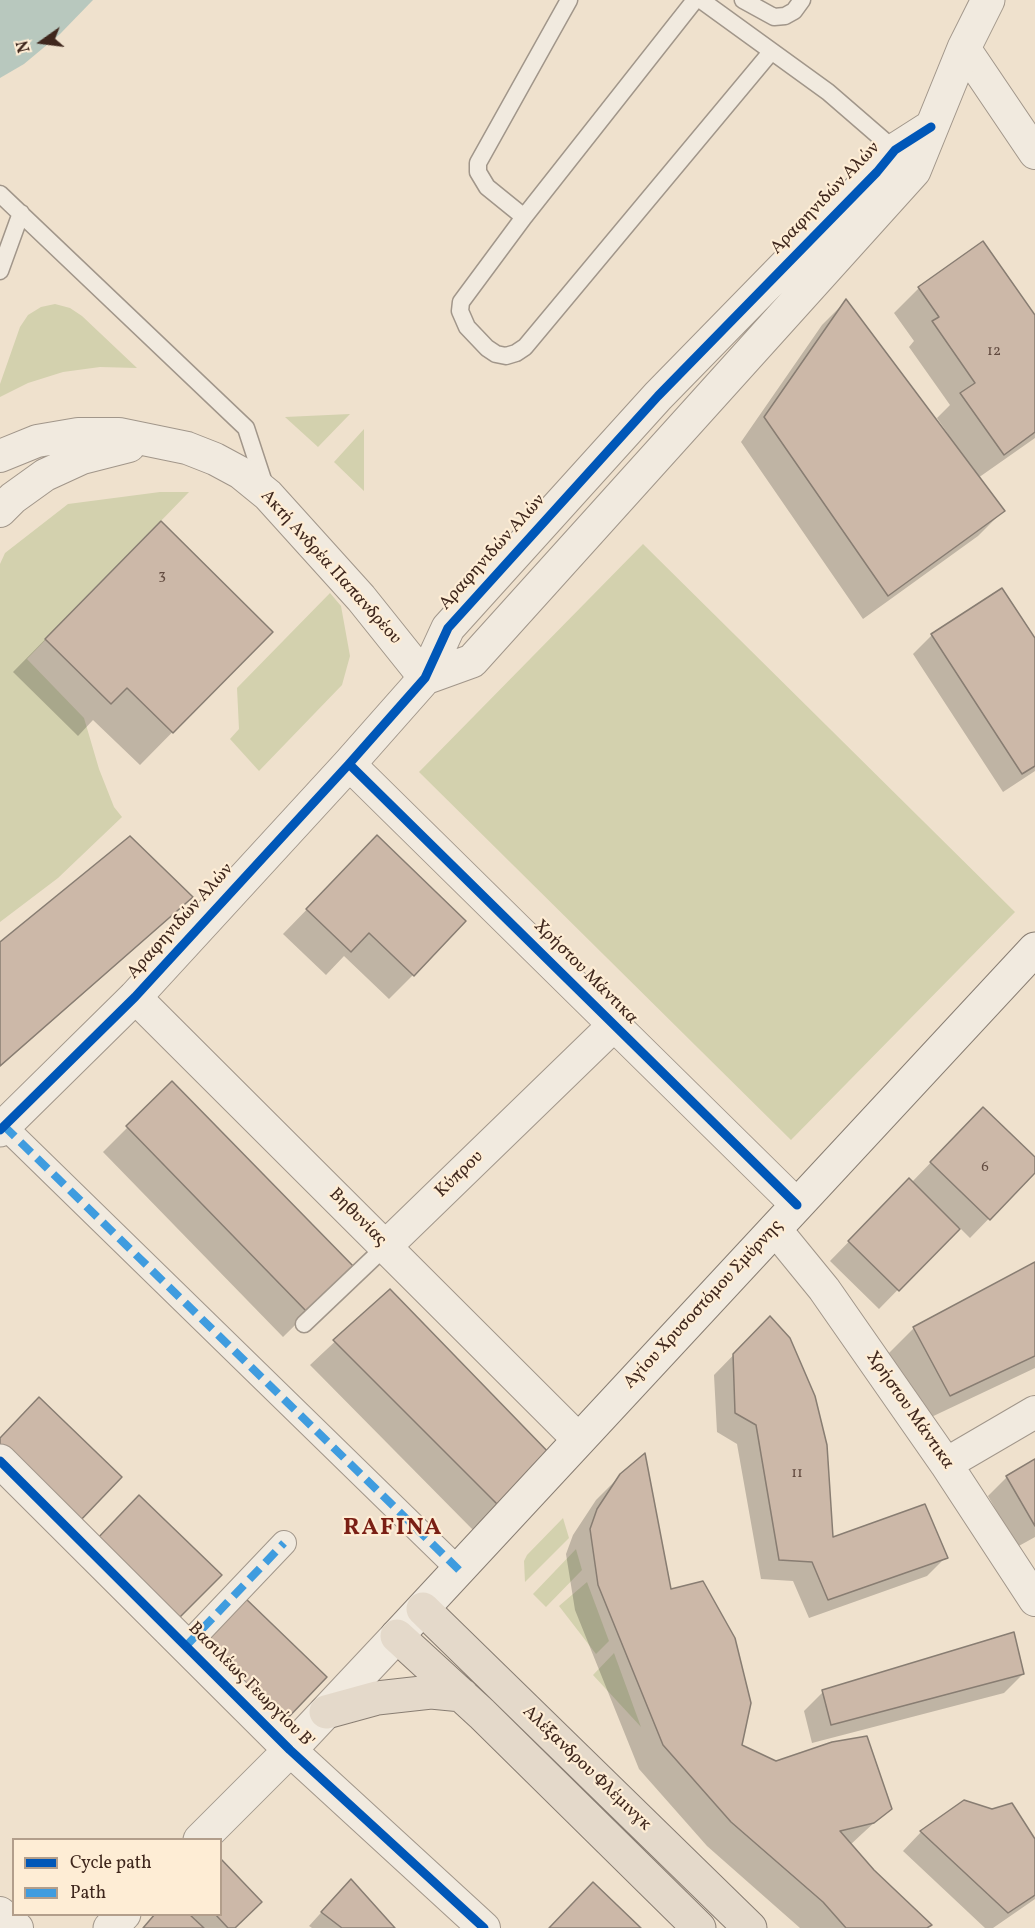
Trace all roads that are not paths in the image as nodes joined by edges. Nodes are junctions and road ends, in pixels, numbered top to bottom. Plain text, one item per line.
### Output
1 (569, 0) edge
2 (695, 0) edge
3 (701, 0) edge
4 (743, 0) edge
5 (802, 0) edge
6 (988, 0) edge
7 (964, 48) junction
8 (771, 52) junction
9 (931, 127) junction
10 (895, 150) junction
11 (1035, 153) edge
12 (0, 194) edge
13 (21, 213) junction
14 (524, 217) junction
15 (0, 271) edge
16 (160, 443) junction
17 (0, 456) edge
18 (268, 495) junction
19 (0, 511) edge
20 (425, 678) junction
21 (349, 764) junction
22 (1035, 949) edge
23 (135, 997) junction
24 (614, 1025) junction
25 (2, 1128) edge
26 (797, 1205) junction
27 (775, 1229) junction
28 (385, 1247) junction
29 (304, 1324) dead end
30 (1035, 1412) edge
31 (579, 1440) junction
32 (0, 1461) edge
33 (946, 1464) junction
34 (284, 1543) dead end
35 (459, 1570) junction
36 (1035, 1600) edge
37 (423, 1609) junction
38 (397, 1635) junction
39 (186, 1646) junction
40 (462, 1695) junction
41 (326, 1712) junction
42 (290, 1750) junction
43 (201, 1838) edge
44 (0, 1912) edge
45 (122, 1916) edge
46 (17, 1928) edge
47 (110, 1928) edge
48 (484, 1928) edge
49 (699, 1928) edge
50 (750, 1928) edge

1 - 14 lane
2 - 14 lane
3 - 8 lane
4 - 5 lane
6 - 7 street, Αραφηνιδών Αλών
7 - 9 street, Αραφηνιδών Αλών
7 - 11 street
8 - 10 lane
8 - 14 lane
9 - 10 street, Αραφηνιδών Αλών
9 - 20 street, Αραφηνιδών Αλών
10 - 20 street, Αραφηνιδών Αλών
12 - 13 lane
13 - 15 lane
13 - 18 lane
16 - 17 street, Ακτή Ανδρέα Παπανδρέου
16 - 18 street, Ακτή Ανδρέα Παπανδρέου
16 - 19 street, Ακτή Ανδρέα Παπανδρέου
18 - 20 street, Ακτή Ανδρέα Παπανδρέου
20 - 21 street, Αραφηνιδών Αλών
21 - 23 street, Αραφηνιδών Αλών
21 - 24 street, Χρήστου Μάντικα
22 - 26 street, Αγίου Χρυσοστόμου Σμύρνης
23 - 25 street, Αραφηνιδών Αλών
23 - 28 street, Βηθυνίας
24 - 26 street, Χρήστου Μάντικα
24 - 28 street, Κύπρου
25 - 35 street
26 - 27 street, Αγίου Χρυσοστόμου Σμύρνης
27 - 31 street, Αγίου Χρυσοστόμου Σμύρνης
27 - 33 street, Χρήστου Μάντικα
28 - 29 lane, Κύπρου
28 - 31 street, Βηθυνίας
30 - 33 street
31 - 35 street, Αγίου Χρυσοστόμου Σμύρνης
32 - 39 street, Βασιλέως Γεωργίου Β'
33 - 36 street, Χρήστου Μάντικα
34 - 39 street
35 - 37 street, Αγίου Χρυσοστόμου Σμύρνης
37 - 38 street, Αγίου Χρυσοστόμου Σμύρνης
37 - 50 main road, Αλέξανδρου Φλέμινγκ
38 - 40 main road, Αλέξανδρου Φλέμινγκ
38 - 41 street, Αγίου Χρυσοστόμου Σμύρνης
39 - 42 street, Βασιλέως Γεωργίου Β'
40 - 41 main road
40 - 49 main road, Αλέξανδρου Φλέμινγκ
41 - 42 street, Αγίου Χρυσοστόμου Σμύρνης
42 - 43 street, Αγίου Χρυσοστόμου Σμύρνης
42 - 48 street, Βασιλέως Γεωργίου Β'
44 - 46 street
45 - 47 street

